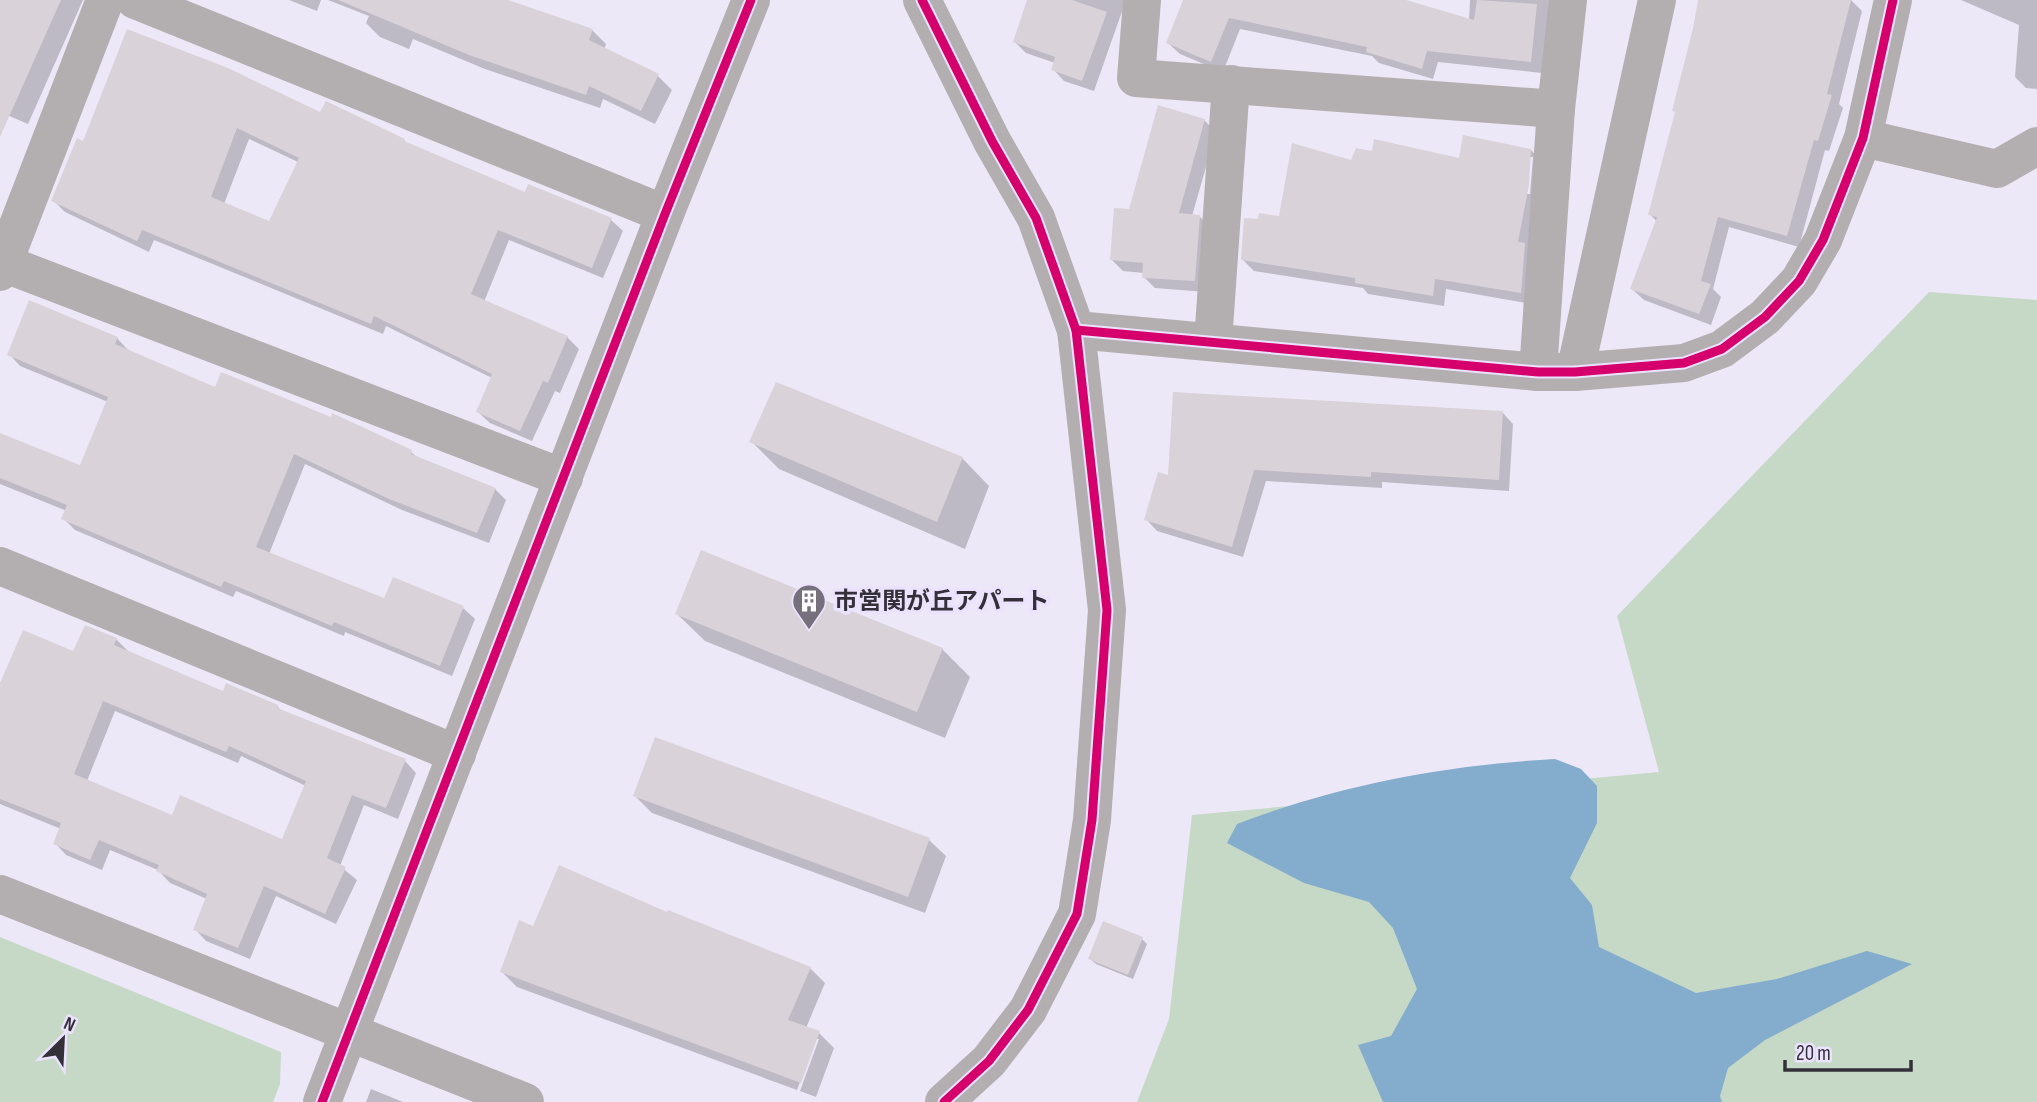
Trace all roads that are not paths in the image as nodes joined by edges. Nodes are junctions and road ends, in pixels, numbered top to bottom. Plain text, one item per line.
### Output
1 (105, 0) edge
2 (135, 0) edge
3 (751, 0) edge
4 (922, 0) edge
5 (1142, 0) edge
6 (1569, 0) edge
7 (1657, 0) edge
8 (1893, 0) edge
9 (1231, 84) junction
10 (1556, 109) junction
11 (1863, 138) junction
12 (2037, 146) edge
13 (665, 214) junction
14 (2, 267) edge
15 (1076, 330) junction
16 (1213, 342) junction
17 (1557, 372) junction
18 (564, 478) junction
19 (0, 566) edge
20 (457, 754) junction
21 (0, 894) edge
22 (349, 1033) junction
23 (322, 1102) edge
24 (526, 1102) edge
25 (944, 1102) edge

1 - 14 street
2 - 13 street
3 - 13 street
4 - 15 street
5 - 9 street
6 - 10 street
7 - 17 street
8 - 11 street
9 - 10 street
9 - 16 street
10 - 17 street
11 - 12 street
11 - 17 street
13 - 18 street
14 - 18 street
15 - 16 street
15 - 25 street
16 - 17 street
18 - 20 street
19 - 20 street
20 - 22 street
21 - 22 street
22 - 23 street
22 - 24 street

